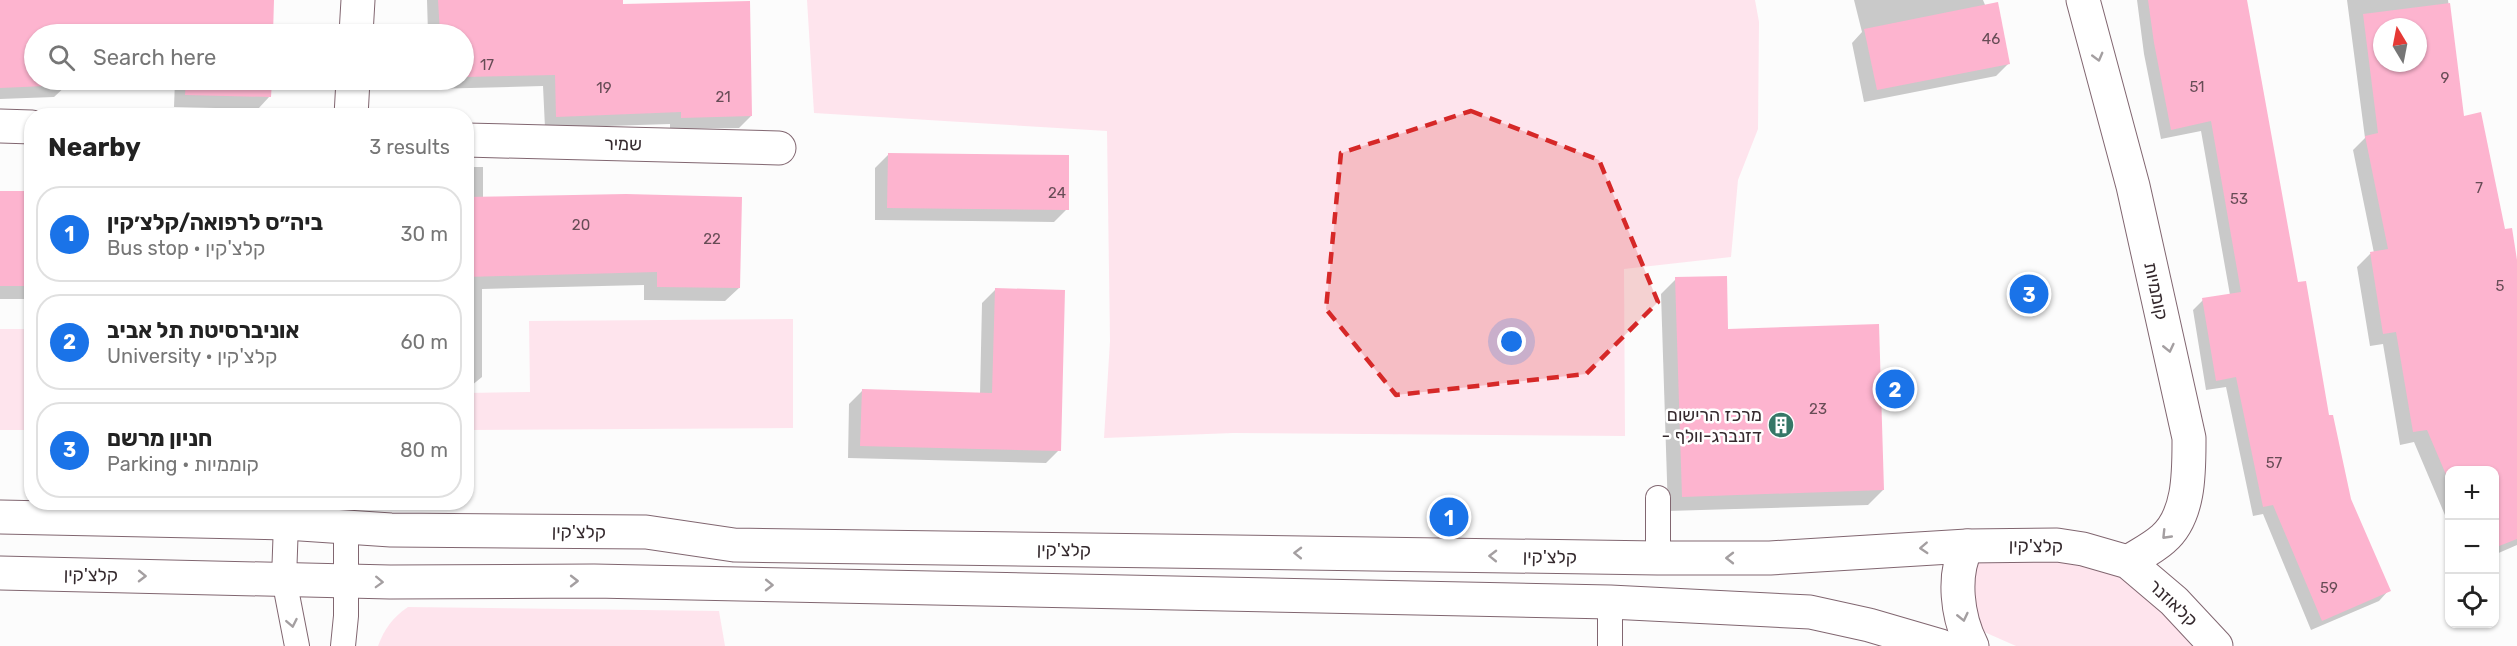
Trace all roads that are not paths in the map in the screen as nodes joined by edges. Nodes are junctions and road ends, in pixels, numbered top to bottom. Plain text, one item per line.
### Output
1 (358, 0) edge
2 (2083, 0) edge
3 (357, 24) edge
4 (352, 90) edge
5 (351, 108) edge
6 (0, 126) edge
7 (24, 127) edge
8 (474, 140) edge
9 (779, 148) dead end
10 (1658, 498) dead end
11 (0, 517) edge
12 (286, 523) junction
13 (346, 528) junction
14 (1967, 546) junction
15 (1658, 558) junction
16 (2128, 562) junction
17 (0, 573) edge
18 (284, 579) junction
19 (345, 580) junction
20 (1610, 602) junction
21 (297, 646) edge
22 (343, 646) edge
23 (1610, 646) edge
24 (1941, 646) edge
25 (1972, 646) edge
26 (2216, 646) edge

1 - 3 street
2 -> 16 street, קוממיות
4 - 5 street
6 - 7 street
8 - 9 street, שמיר
10 - 15 lane
11 - 12 street, קלצ'קין
12 - 13 street, קלצ'קין
12 - 18 lane
15 -> 13 street, קלצ'קין
13 - 19 lane
14 -> 15 street, קלצ'קין
14 - 16 street, קלצ'קין
14 -> 25 street
16 - 26 street, קלאוזנר
17 -> 18 street, קלצ'קין
18 - 19 street, קלצ'קין
18 -> 21 lane
19 -> 20 street, קלצ'קין
19 - 22 lane
20 - 23 lane
20 - 24 street, קלצ'קין

